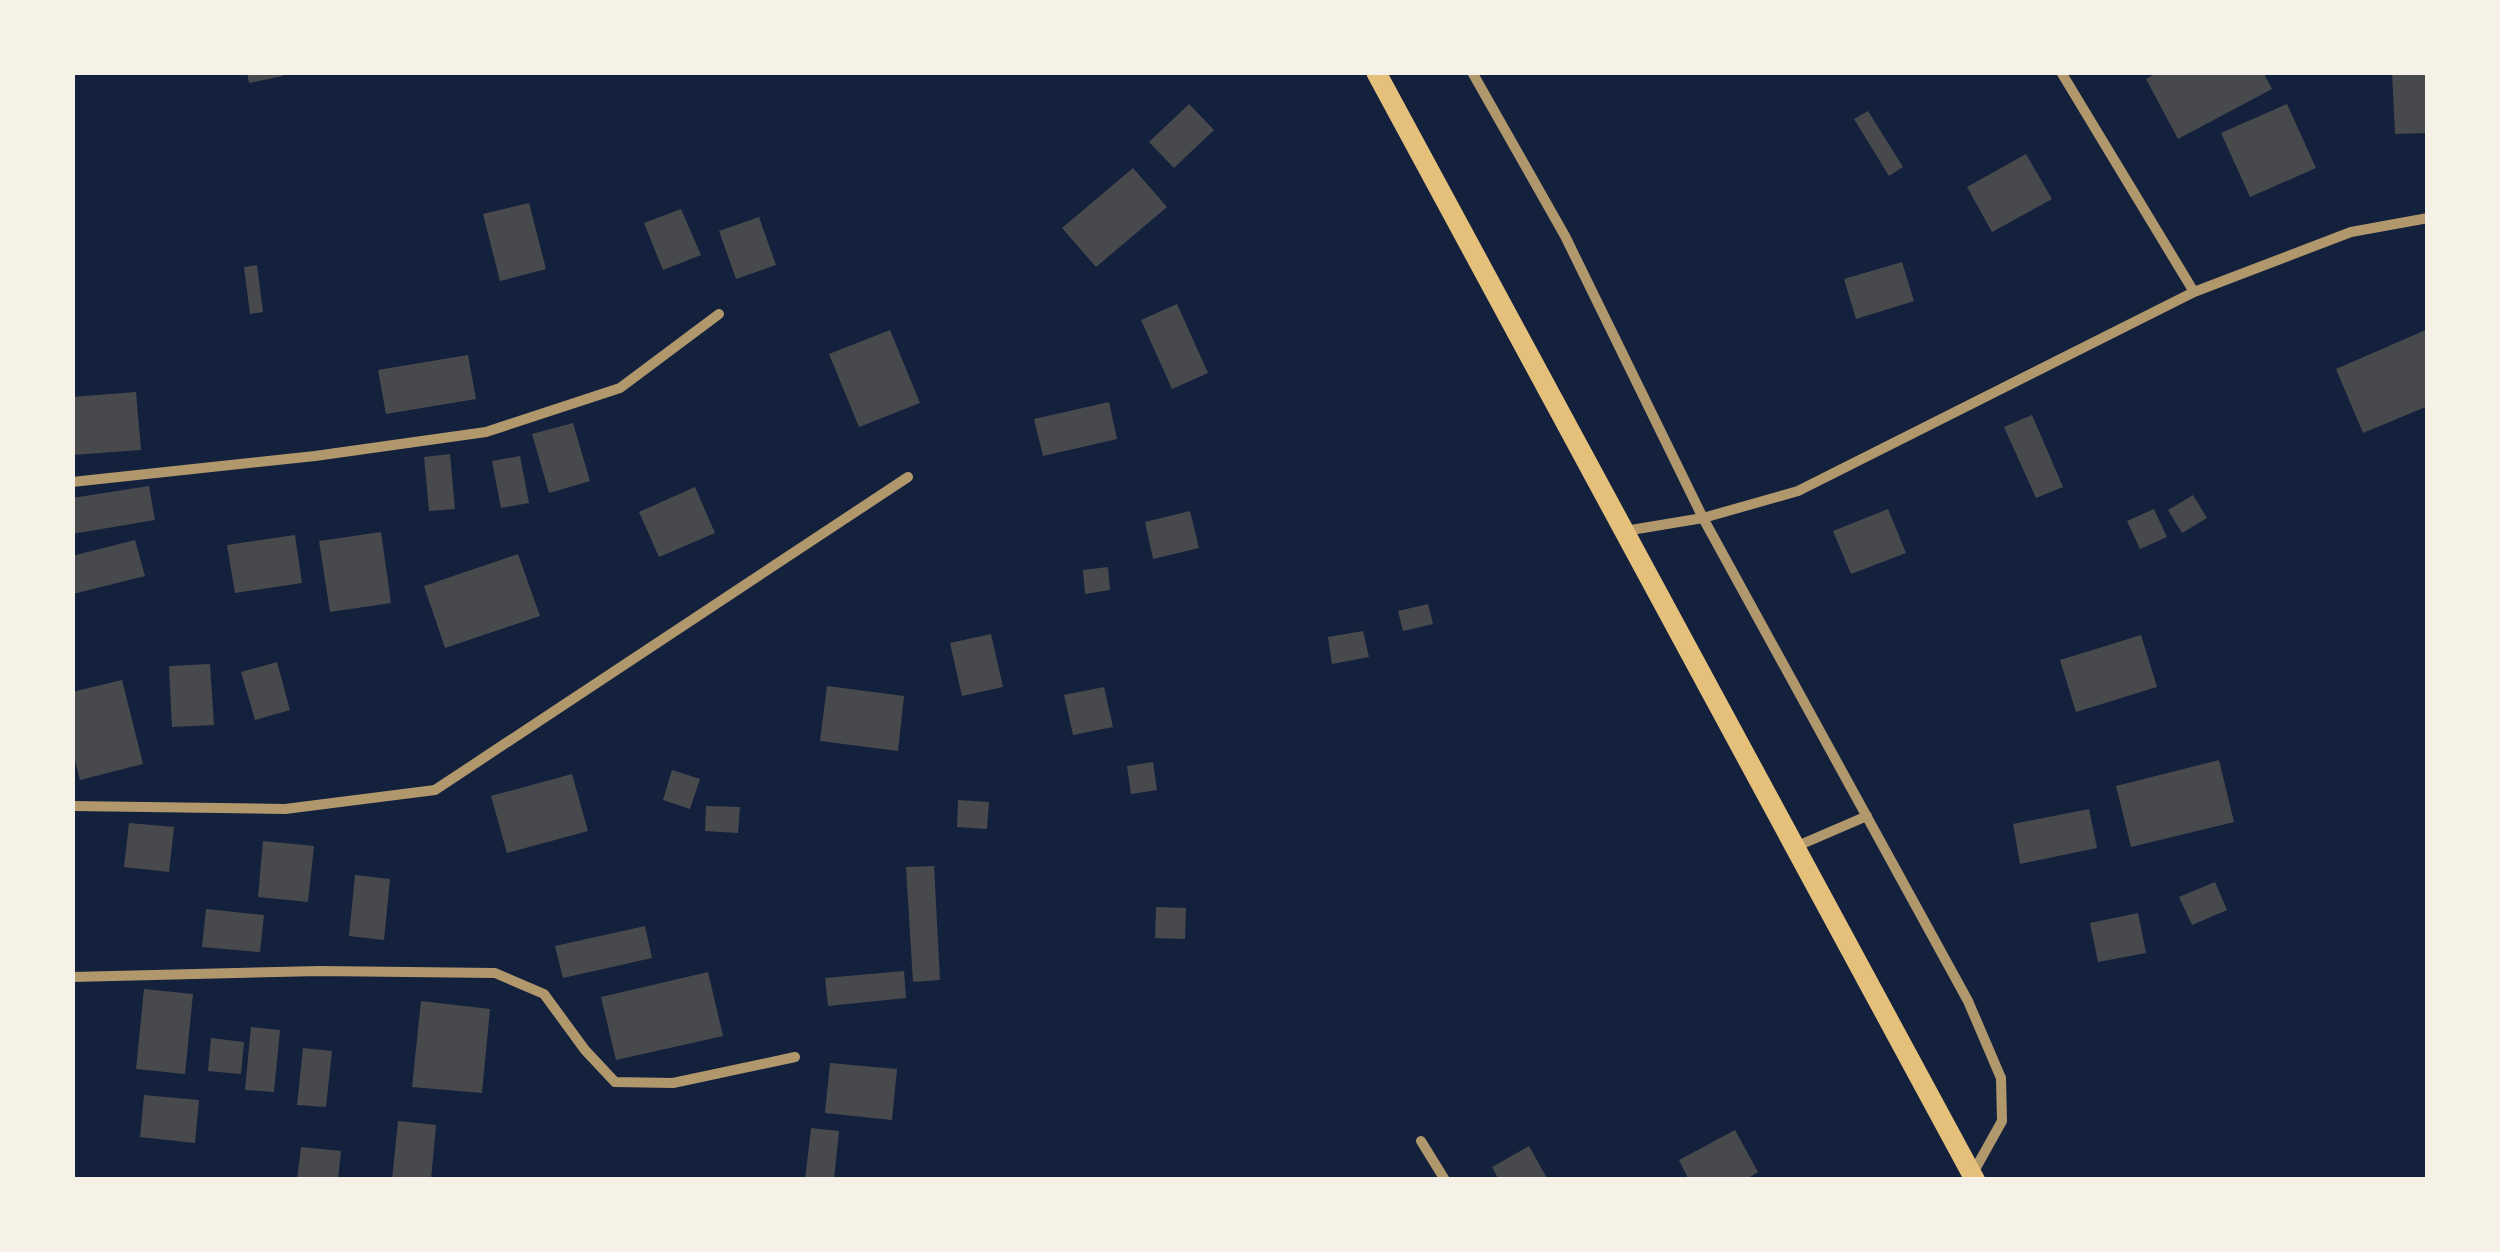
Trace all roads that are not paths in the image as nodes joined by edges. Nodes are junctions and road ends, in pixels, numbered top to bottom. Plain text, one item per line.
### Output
1 (1376, 72) edge
2 (1472, 72) edge
3 (2061, 72) edge
4 (2428, 218) edge
5 (2194, 292) junction
6 (719, 314) dead end
7 (908, 477) dead end
8 (72, 482) edge
9 (1703, 518) junction
10 (1624, 531) junction
11 (72, 806) edge
12 (1867, 816) junction
13 (1795, 847) junction
14 (72, 977) edge
15 (795, 1057) dead end
16 (1421, 1141) dead end
17 (1974, 1177) edge
18 (1445, 1180) edge

1 - 10 main road
2 - 9 street
3 - 5 street
4 - 5 street
5 - 9 street
6 - 8 street
7 - 11 street
9 - 10 street
9 - 12 street
10 - 13 main road
12 - 13 street
12 - 17 street
13 - 17 main road
14 - 15 street
16 - 18 street

